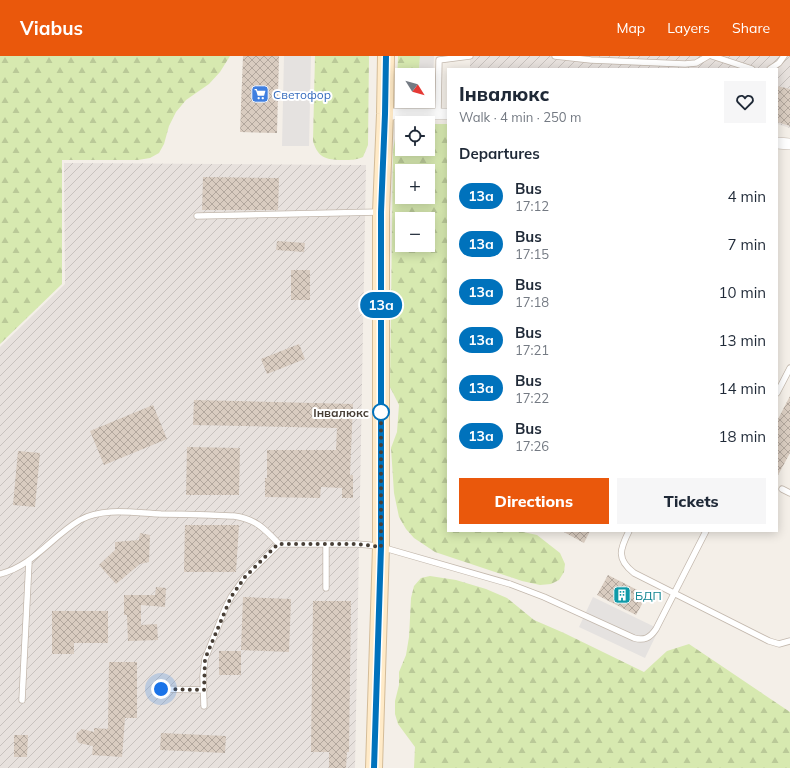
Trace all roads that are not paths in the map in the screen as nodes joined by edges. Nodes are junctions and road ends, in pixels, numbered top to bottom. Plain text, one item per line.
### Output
1 (386, 56) edge
2 (470, 56) edge
3 (555, 56) edge
4 (708, 56) edge
5 (712, 56) edge
6 (784, 56) edge
7 (439, 58) edge
8 (749, 68) edge
9 (772, 68) edge
10 (385, 114) junction
11 (443, 114) edge
12 (778, 143) edge
13 (790, 144) edge
14 (381, 212) junction
15 (197, 216) dead end
16 (790, 368) edge
17 (778, 391) edge
18 (782, 489) dead end
19 (790, 493) edge
20 (630, 532) edge
21 (706, 532) edge
22 (278, 544) junction
23 (326, 544) junction
24 (381, 547) junction
25 (29, 561) junction
26 (0, 574) edge
27 (326, 588) dead end
28 (675, 593) junction
29 (790, 641) edge
30 (161, 689) dead end
31 (204, 690) junction
32 (22, 700) dead end
33 (204, 706) dead end
34 (374, 768) edge

1 - 10 main road
2 - 7 lane
3 - 4 lane
5 - 8 lane
6 - 9 lane
7 - 11 lane
10 - 11 street
10 - 14 main road
12 - 13 street
14 - 15 lane
14 - 24 main road
16 - 17 lane
18 - 19 lane
20 - 28 lane
21 - 28 lane
22 - 23 lane
22 - 25 lane
22 - 31 lane
23 - 24 lane
23 - 27 lane
24 - 28 lane
24 - 34 main road
25 - 26 lane
25 - 32 lane
28 - 29 lane
30 - 31 lane
31 - 33 lane

